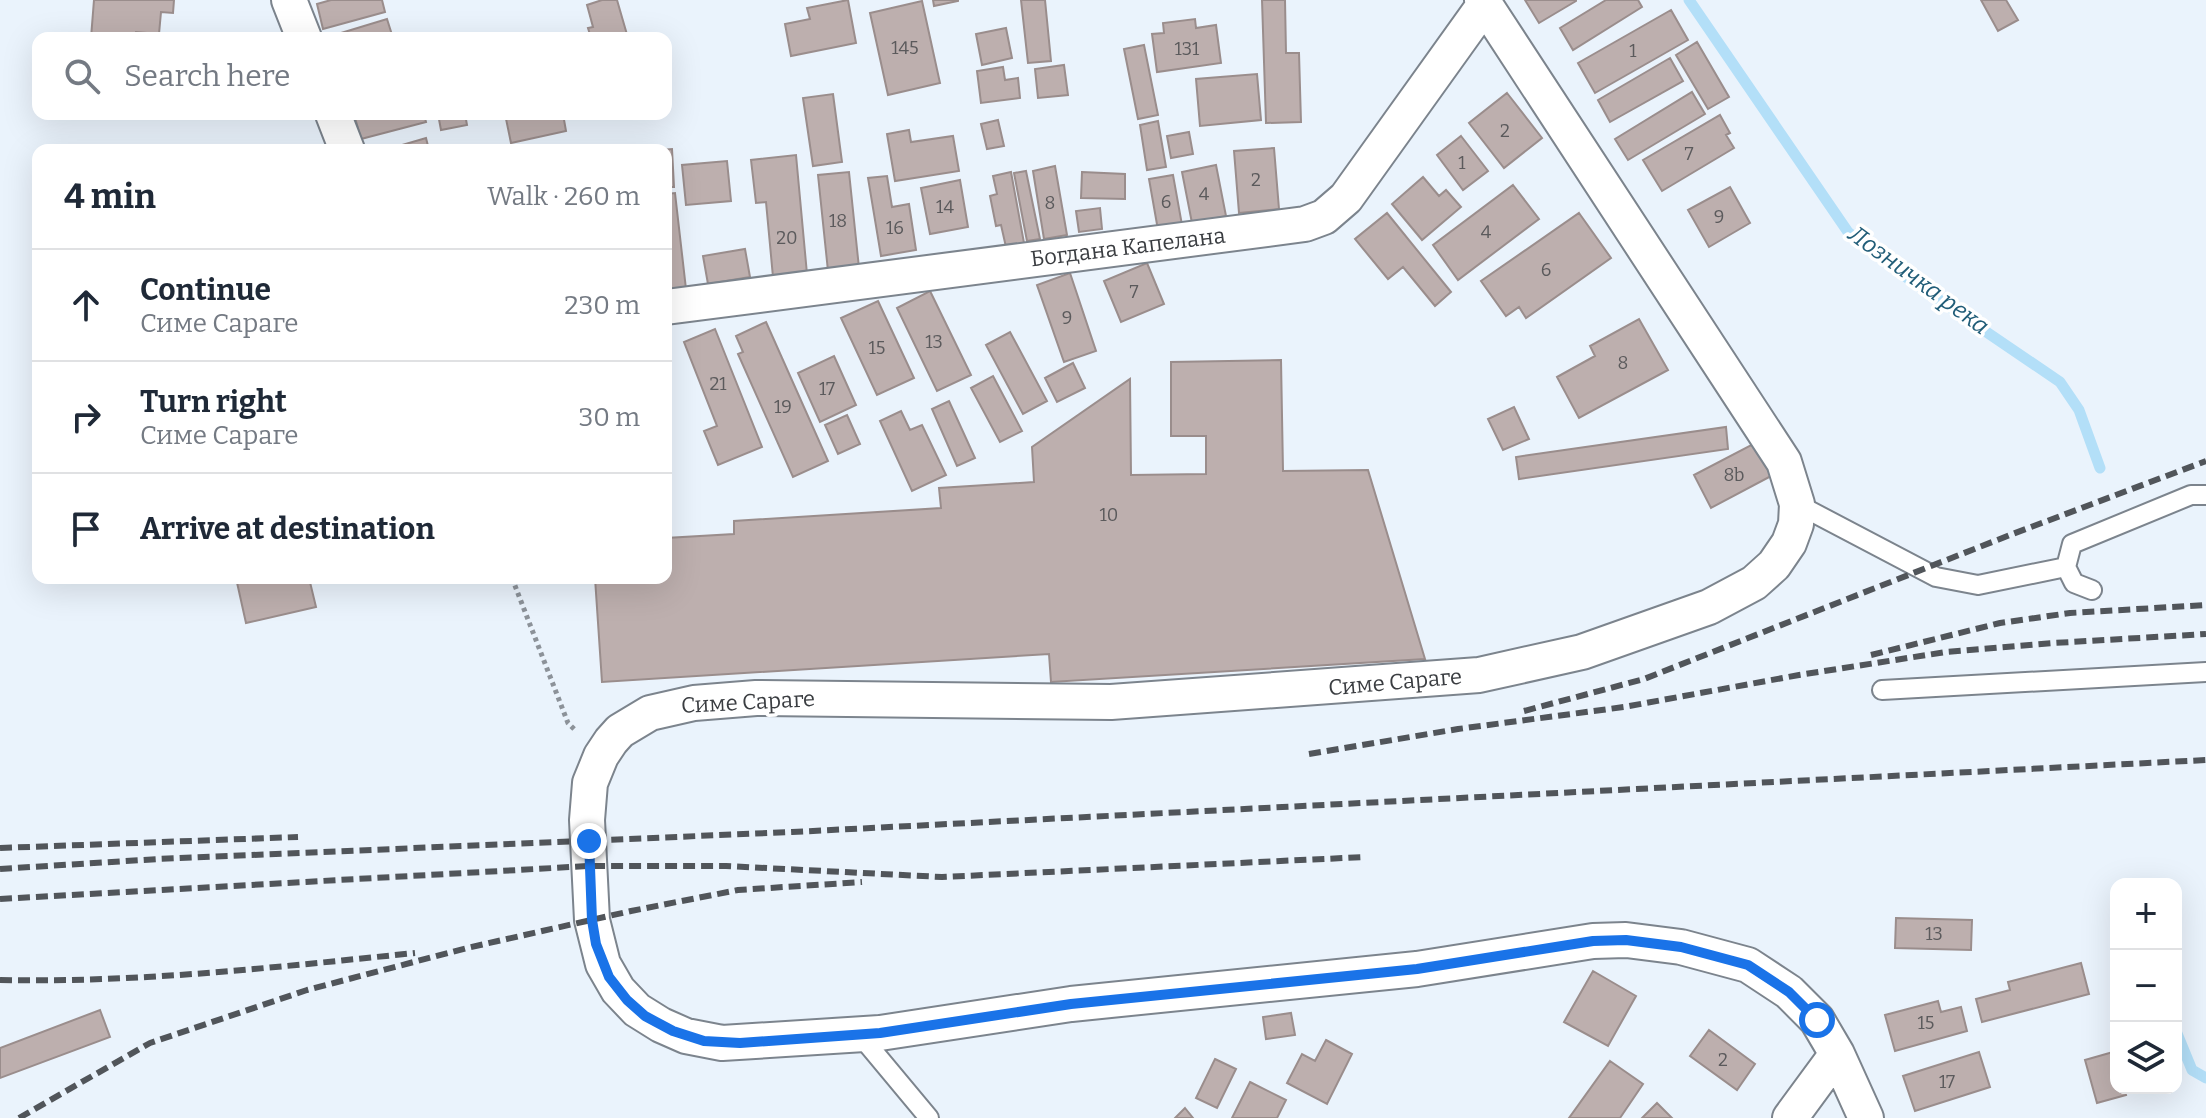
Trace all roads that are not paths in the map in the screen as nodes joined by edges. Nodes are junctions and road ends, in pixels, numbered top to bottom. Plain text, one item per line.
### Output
1 (289, 0) edge
2 (1484, 2) edge
3 (302, 32) edge
4 (335, 120) edge
5 (345, 144) edge
6 (672, 306) edge
7 (2206, 495) edge
8 (1797, 504) junction
9 (2066, 567) junction
10 (2092, 590) dead end
11 (2206, 672) edge
12 (1882, 690) dead end
13 (859, 1034) junction
14 (1837, 1054) junction
15 (929, 1118) edge
16 (1790, 1118) edge
17 (1866, 1118) edge

1 - 3 street
2 - 6 street, Богдана Капелана
2 - 8 street, Симе Сараге
4 - 5 street
7 - 9 lane
8 - 9 lane
8 - 13 street, Симе Сараге
9 - 10 lane
11 - 12 lane
13 - 14 street, Симе Сараге
13 - 15 lane
14 - 16 street
14 - 17 street, Симе Сараге

